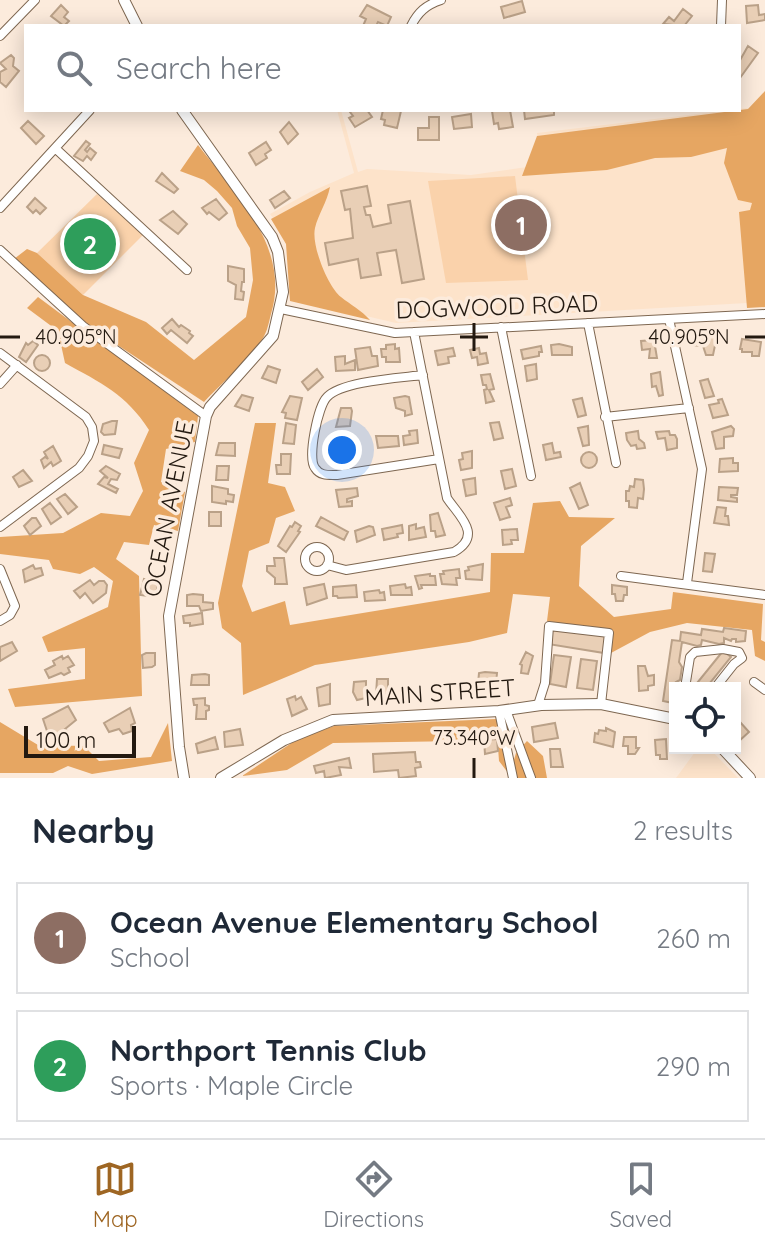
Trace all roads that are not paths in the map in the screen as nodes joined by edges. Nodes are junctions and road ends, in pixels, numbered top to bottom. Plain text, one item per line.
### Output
1 (35, 0) edge
2 (124, 0) edge
3 (441, 0) edge
4 (722, 0) edge
5 (136, 24) edge
6 (412, 24) edge
7 (721, 24) edge
8 (0, 36) edge
9 (88, 112) edge
10 (186, 112) edge
11 (55, 148) junction
12 (0, 208) edge
13 (0, 250) edge
14 (187, 270) dead end
15 (281, 309) junction
16 (765, 314) edge
17 (669, 319) junction
18 (588, 323) junction
19 (501, 327) junction
20 (414, 332) junction
21 (0, 353) edge
22 (17, 365) junction
23 (423, 375) junction
24 (0, 384) edge
25 (689, 408) junction
26 (206, 416) junction
27 (605, 417) junction
28 (439, 459) junction
29 (616, 463) dead end
30 (531, 476) dead end
31 (0, 527) edge
32 (327, 565) dead end
33 (0, 569) edge
34 (621, 576) dead end
35 (687, 583) junction
36 (765, 595) edge
37 (0, 621) edge
38 (686, 682) edge
39 (720, 682) edge
40 (754, 682) dead end
41 (765, 690) edge
42 (601, 704) junction
43 (538, 705) junction
44 (502, 710) junction
45 (669, 715) edge
46 (728, 754) edge
47 (184, 778) edge
48 (221, 778) edge
49 (513, 778) edge
50 (531, 778) edge
51 (750, 778) edge

1 - 8 street
2 - 5 main road
3 - 6 street
4 - 7 street
9 - 11 street
10 - 15 main road, OCEAN AVENUE
11 - 12 street
11 - 14 street
13 - 26 street
15 - 20 street, DOGWOOD ROAD
15 - 26 main road, OCEAN AVENUE
16 - 17 street, DOGWOOD ROAD
17 - 18 street, DOGWOOD ROAD
17 - 25 street
18 - 19 street, DOGWOOD ROAD
18 - 27 street
19 - 20 street, DOGWOOD ROAD
19 - 30 street
20 - 23 street
21 - 22 street
22 - 24 street
22 - 31 street
23 - 28 street
23 - 28 street
25 - 27 street
25 - 35 street
26 - 47 main road, OCEAN AVENUE
27 - 29 street
28 - 32 street
33 - 37 street
34 - 35 street
35 - 36 street
38 - 39 street
40 - 41 street
42 - 43 main road, MAIN STREET
42 - 43 street
42 - 45 main road, MAIN STREET
43 - 44 main road, MAIN STREET
44 - 48 main road, MAIN STREET
44 - 49 street
44 - 50 street
46 - 51 main road

